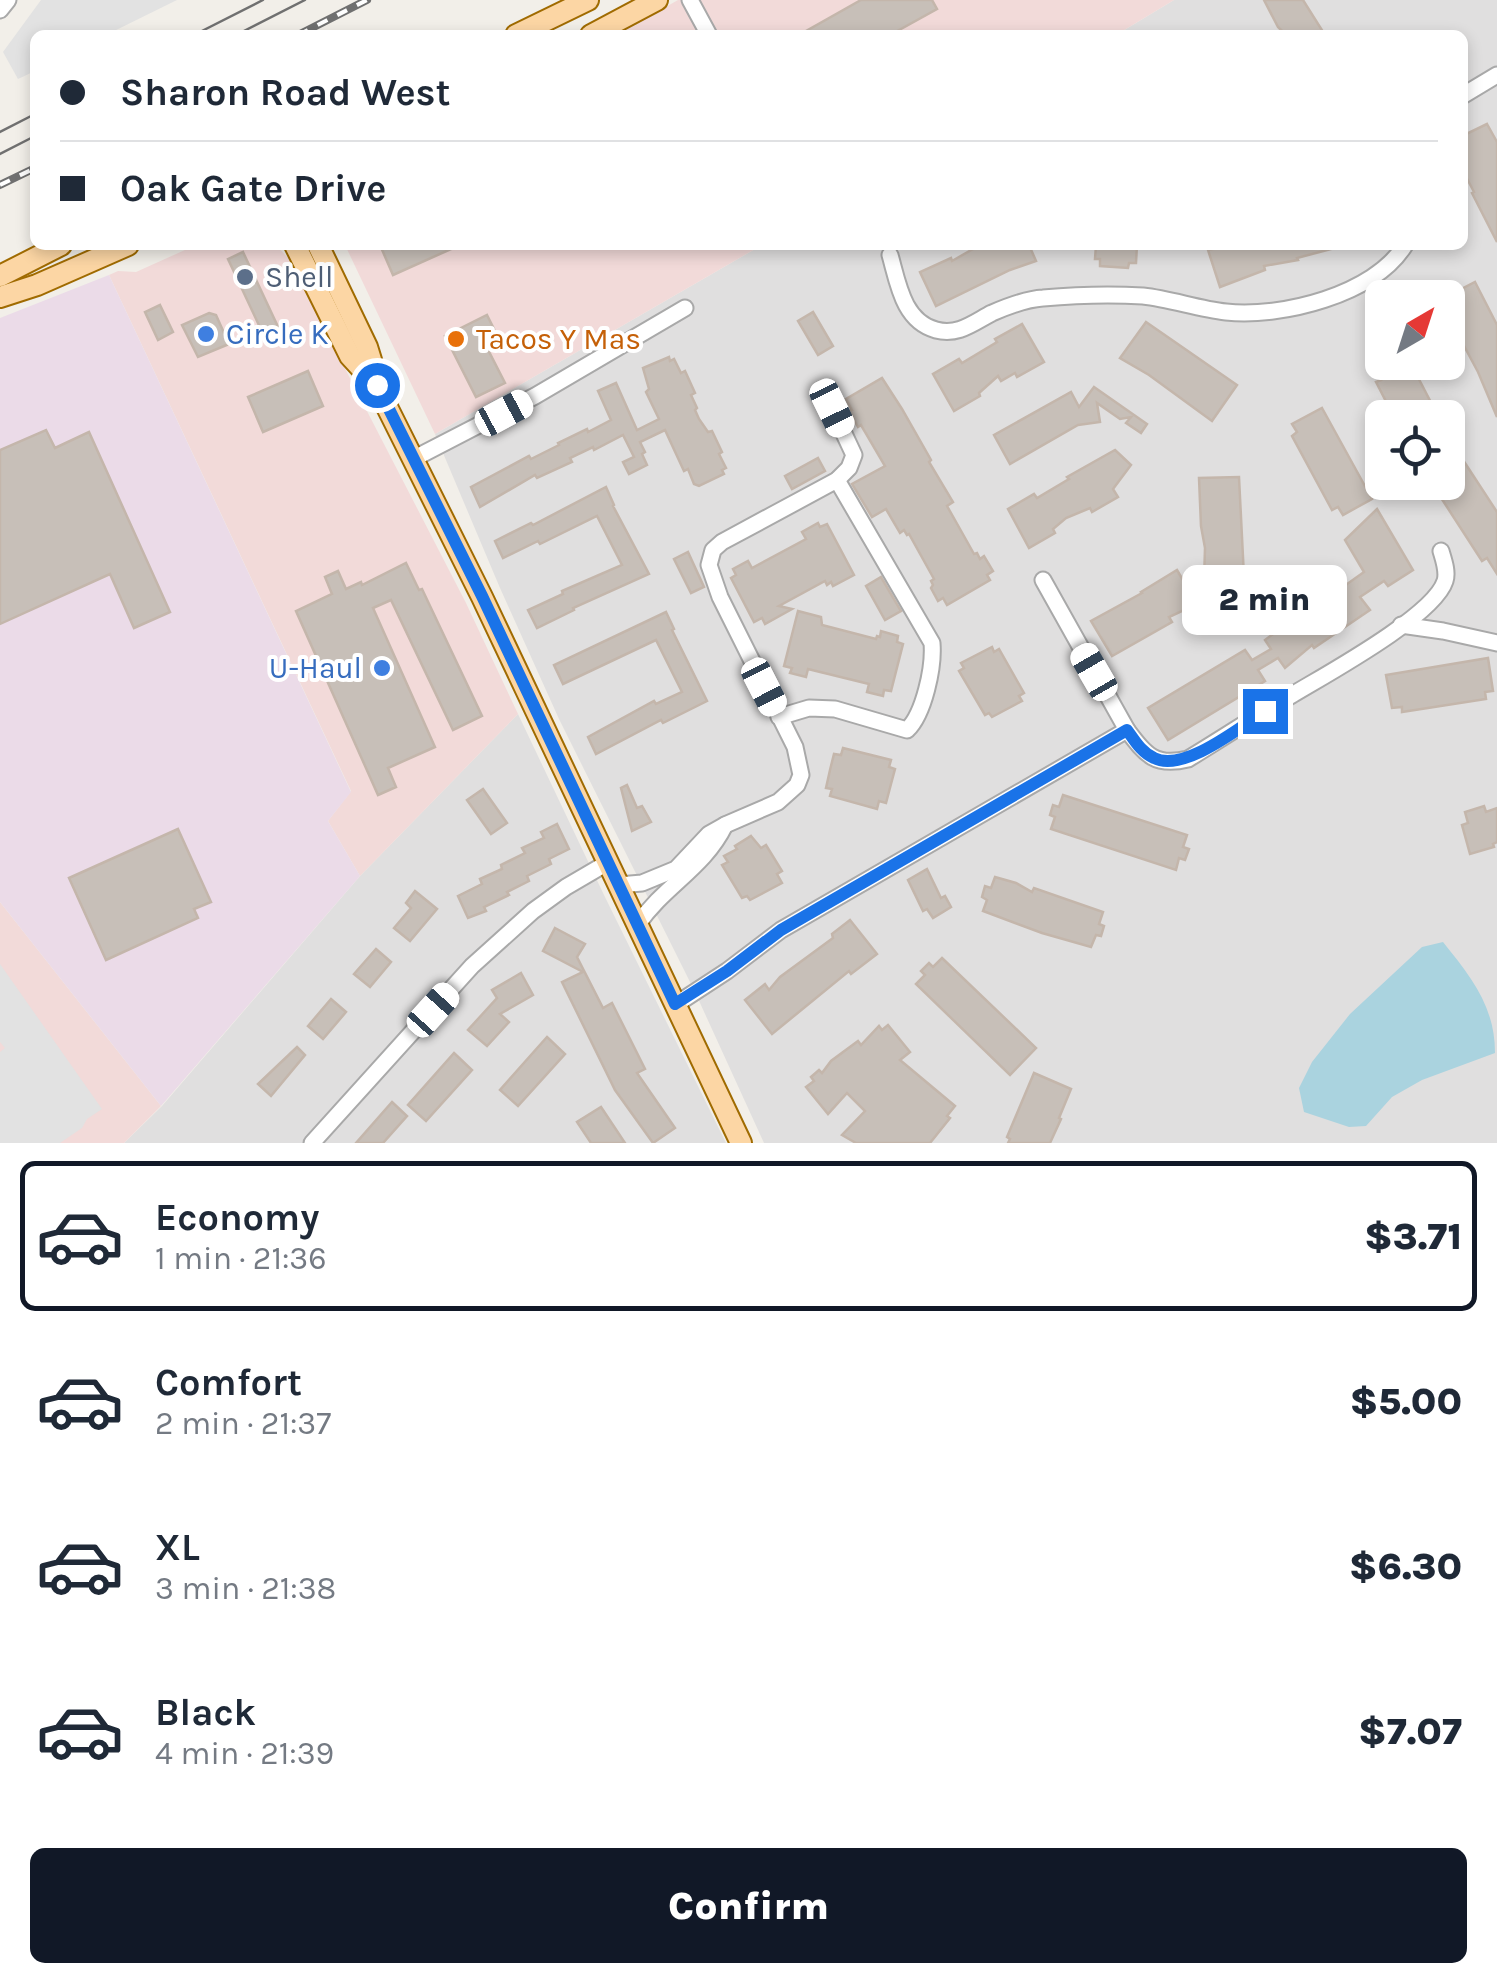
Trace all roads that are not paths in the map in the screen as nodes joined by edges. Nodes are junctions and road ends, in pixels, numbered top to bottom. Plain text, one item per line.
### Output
1 (8, 0) edge
2 (588, 0) edge
3 (657, 0) edge
4 (690, 0) edge
5 (0, 10) edge
6 (526, 30) edge
7 (600, 30) edge
8 (706, 30) edge
9 (1497, 75) edge
10 (1468, 92) edge
11 (51, 250) edge
12 (116, 250) edge
13 (297, 250) edge
14 (320, 250) edge
15 (1402, 250) edge
16 (890, 256) dead end
17 (0, 276) edge
18 (0, 297) edge
19 (685, 308) dead end
20 (377, 385) junction
21 (832, 408) dead end
22 (413, 458) junction
23 (837, 480) junction
24 (1441, 552) dead end
25 (1043, 580) dead end
26 (1401, 626) junction
27 (1497, 644) edge
28 (780, 717) junction
29 (1127, 730) junction
30 (608, 863) junction
31 (676, 876) junction
32 (619, 885) junction
33 (638, 924) junction
34 (675, 1004) junction
35 (312, 1143) edge
36 (741, 1143) edge

1 - 5 street
2 - 6 main road
3 - 7 main road
4 - 8 street
9 - 10 street
11 - 17 main road
12 - 18 main road
13 - 20 main road
14 - 20 main road
15 - 16 street
19 - 22 street
20 - 22 main road
21 - 23 street
22 - 30 main road
23 - 28 street
23 - 28 street
24 - 26 street
25 - 29 street
26 - 27 street
26 - 29 street
28 - 31 street
29 - 34 street
30 - 32 main road
30 - 35 street
31 - 32 street
31 - 33 street
32 - 33 main road
33 - 34 main road
34 - 36 main road

